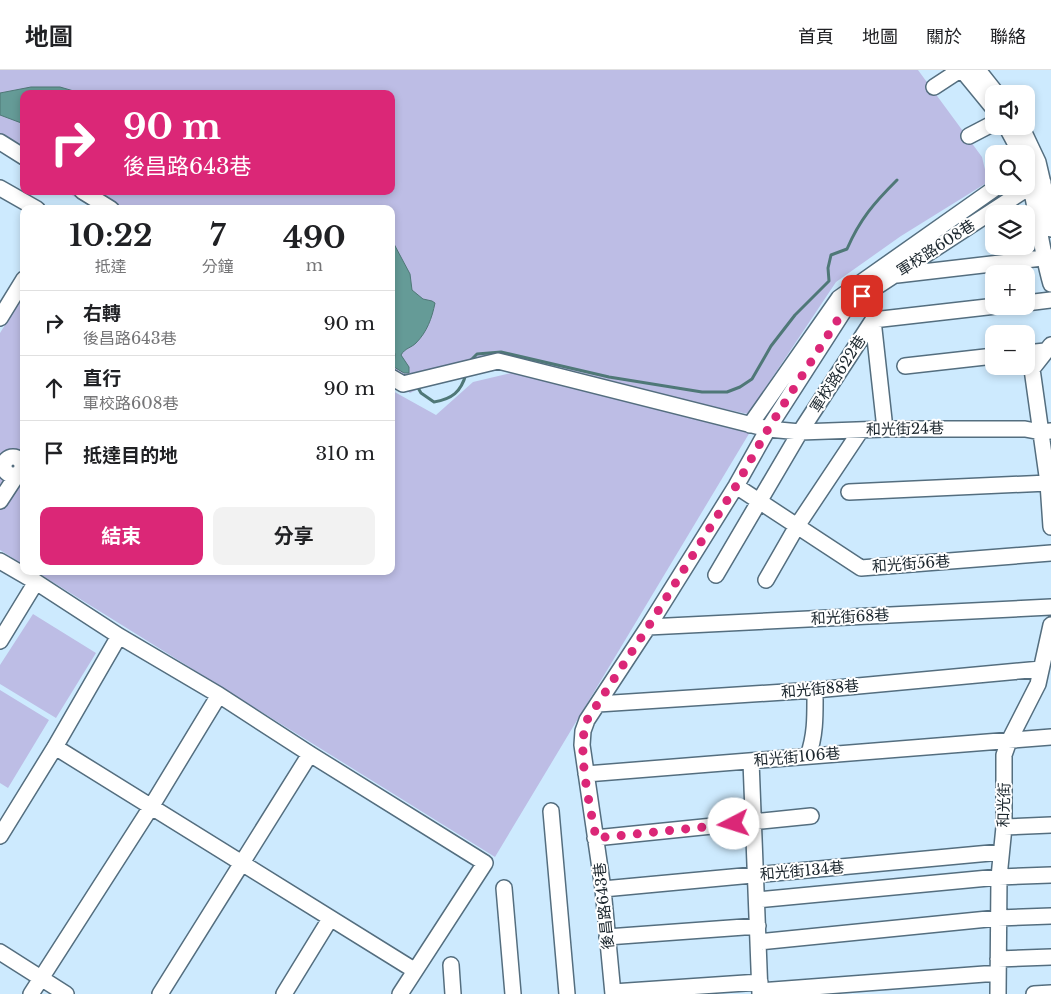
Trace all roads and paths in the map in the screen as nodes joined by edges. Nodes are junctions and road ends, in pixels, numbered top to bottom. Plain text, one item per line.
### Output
1 (961, 70) edge
2 (978, 70) edge
3 (990, 85) edge
4 (934, 87) dead end
5 (985, 98) edge
6 (985, 128) edge
7 (969, 136) dead end
8 (0, 142) edge
9 (20, 154) edge
10 (1035, 163) edge
11 (1037, 184) junction
12 (0, 188) edge
13 (88, 195) edge
14 (985, 195) edge
15 (30, 205) edge
16 (105, 205) edge
17 (1051, 229) edge
18 (1048, 258) edge
19 (893, 276) junction
20 (1051, 284) edge
21 (20, 286) edge
22 (1051, 300) edge
23 (1035, 302) edge
24 (985, 307) edge
25 (0, 318) edge
26 (873, 320) junction
27 (1048, 348) edge
28 (1035, 351) edge
29 (985, 357) edge
30 (906, 366) dead end
31 (395, 379) edge
32 (750, 425) junction
33 (768, 429) junction
34 (884, 429) junction
35 (861, 430) junction
36 (800, 432) junction
37 (1046, 432) edge
38 (17, 475) dead end
39 (1048, 483) junction
40 (736, 486) junction
41 (849, 492) dead end
42 (0, 501) edge
43 (759, 501) junction
44 (798, 526) junction
45 (1051, 528) edge
46 (1051, 553) edge
47 (0, 561) edge
48 (20, 573) edge
49 (24, 575) edge
50 (716, 575) dead end
51 (766, 580) dead end
52 (36, 582) junction
53 (1051, 608) edge
54 (1051, 625) edge
55 (648, 627) junction
56 (119, 636) junction
57 (0, 641) edge
58 (1049, 641) edge
59 (1043, 679) edge
60 (815, 690) junction
61 (219, 695) junction
62 (598, 704) junction
63 (1051, 737) edge
64 (1009, 741) junction
65 (55, 748) junction
66 (310, 754) junction
67 (808, 756) junction
68 (751, 761) junction
69 (586, 774) junction
70 (151, 807) junction
71 (551, 811) dead end
72 (811, 816) dead end
73 (754, 822) junction
74 (1051, 825) edge
75 (1004, 827) junction
76 (0, 836) edge
77 (596, 838) junction
78 (1001, 852) junction
79 (241, 863) junction
80 (756, 875) junction
81 (1051, 875) edge
82 (999, 877) junction
83 (504, 888) dead end
84 (602, 888) junction
85 (757, 900) junction
86 (1051, 916) edge
87 (998, 918) junction
88 (330, 919) junction
89 (758, 926) junction
90 (607, 937) junction
91 (758, 942) junction
92 (0, 952) edge
93 (1051, 957) edge
94 (451, 965) dead end
95 (998, 966) junction
96 (414, 970) junction
97 (41, 978) junction
98 (760, 989) edge
99 (613, 993) edge
100 (31, 994) edge
101 (66, 994) edge
102 (160, 994) edge
103 (284, 994) edge
104 (400, 994) edge
105 (453, 994) edge
106 (514, 994) edge
107 (568, 994) edge
108 (998, 994) edge
109 (1034, 994) edge
110 (1051, 994) edge

1 - 4 street
1 - 5 street
2 - 3 street
6 - 7 street
8 - 9 street
10 - 11 street
11 - 17 street
11 - 18 street
11 - 19 street, 軍校路608巷
12 - 15 street
13 - 16 street
14 - 32 street
18 - 19 street
18 - 20 street
19 - 33 street, 軍校路608巷
21 - 25 street
22 - 23 street
24 - 26 street, 軍校路622巷
26 - 34 street
26 - 36 street, 軍校路622巷
27 - 28 street
27 - 37 street
29 - 30 street
31 - 32 street, 和光街24巷
32 - 33 street, 和光街24巷
33 - 36 street, 和光街24巷
33 - 40 street, 軍校路608巷
34 - 35 street, 和光街24巷
34 - 37 street, 和光街24巷
35 - 36 street, 和光街24巷
35 - 44 street
36 - 43 street, 軍校路622巷
37 - 39 street
38 - 42 street
39 - 41 street
39 - 45 street
40 - 43 street, 和光街56巷
40 - 55 street, 軍校路608巷
43 - 44 street, 和光街56巷
43 - 50 street, 軍校路622巷
44 - 46 street, 和光街56巷
44 - 51 street
47 - 48 street
49 - 52 street
52 - 56 street
52 - 57 street
53 - 55 street, 和光街68巷
54 - 58 street, 和光街
55 - 62 street, 軍校路608巷
56 - 61 street
56 - 65 street
58 - 59 street, 和光街
59 - 60 street, 和光街88巷
59 - 64 street, 和光街
60 - 62 street, 和光街88巷
60 - 67 street
61 - 66 street
61 - 70 street
62 - 69 street, 後昌路643巷
63 - 64 street, 和光街106巷
64 - 67 street, 和光街106巷
64 - 75 street, 和光街
65 - 70 street
65 - 76 street
66 - 79 street
66 - 96 street
67 - 68 street, 和光街106巷
68 - 69 street, 和光街106巷
68 - 73 street
69 - 77 street, 後昌路643巷
70 - 79 street
70 - 97 street
71 - 107 street
72 - 73 street
73 - 77 street
73 - 80 street
74 - 75 street
75 - 78 street, 和光街
77 - 84 street, 後昌路643巷
78 - 80 street, 和光街134巷
78 - 82 street, 和光街
79 - 88 street
79 - 102 street
80 - 84 street, 和光街134巷
80 - 85 street
81 - 82 street
82 - 85 street
82 - 87 street, 和光街
83 - 106 street
84 - 90 street, 後昌路643巷
85 - 89 street
86 - 87 street
87 - 91 street
87 - 95 street, 和光街
88 - 96 street
88 - 103 street
89 - 90 street
89 - 91 street
90 - 99 street, 後昌路643巷
91 - 98 street
92 - 97 street
93 - 95 street
94 - 105 street
95 - 98 street
95 - 108 street, 和光街
96 - 104 street
97 - 100 street
97 - 101 street
98 - 99 street
109 - 110 street

